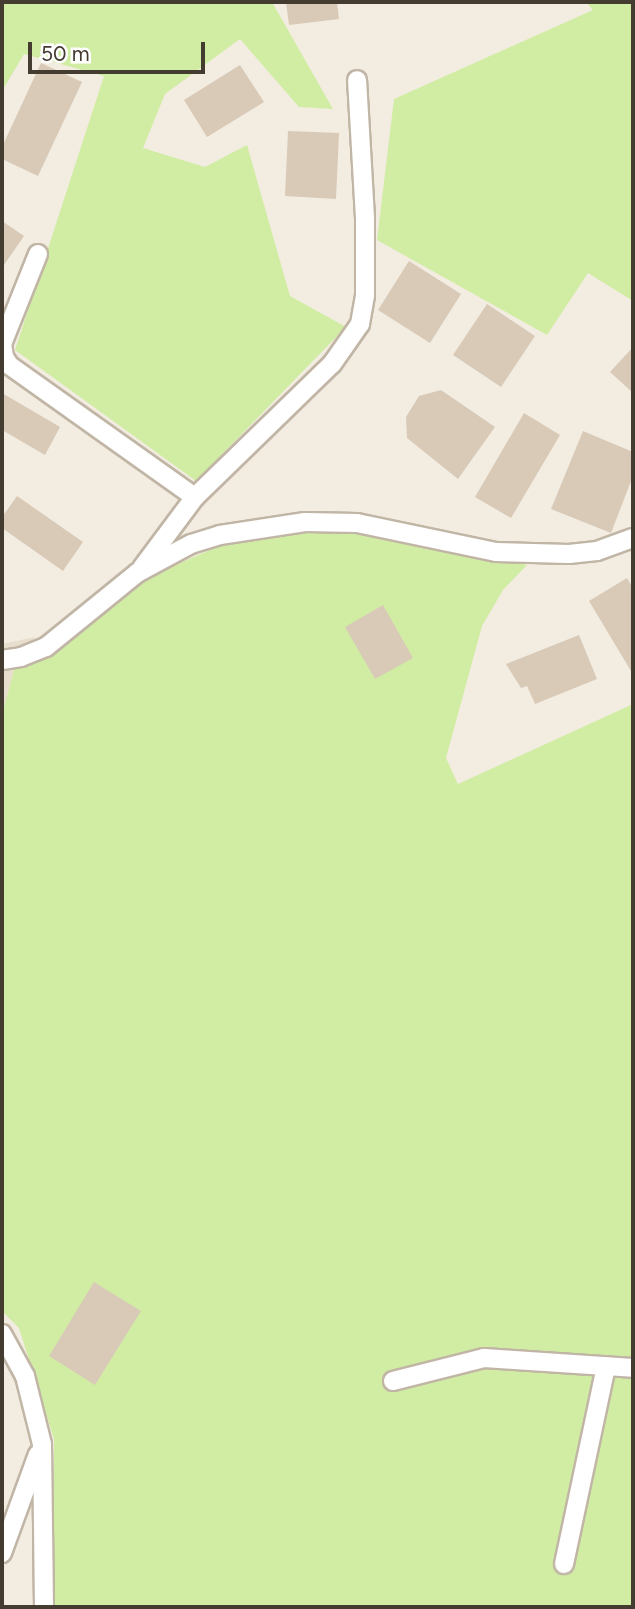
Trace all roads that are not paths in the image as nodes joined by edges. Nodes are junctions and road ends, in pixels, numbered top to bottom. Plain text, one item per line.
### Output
1 (357, 80) dead end
2 (38, 254) dead end
3 (195, 497) junction
4 (633, 538) edge
5 (137, 573) junction
6 (2, 660) edge
7 (2, 1334) edge
8 (606, 1366) junction
9 (633, 1368) edge
10 (393, 1381) dead end
11 (42, 1444) junction
12 (2, 1553) edge
13 (564, 1564) dead end
14 (44, 1607) edge

1 - 3 street
2 - 3 street
3 - 5 street
4 - 5 street
5 - 6 street
7 - 11 street
8 - 9 street
8 - 10 street
8 - 13 street
11 - 12 street
11 - 14 street

